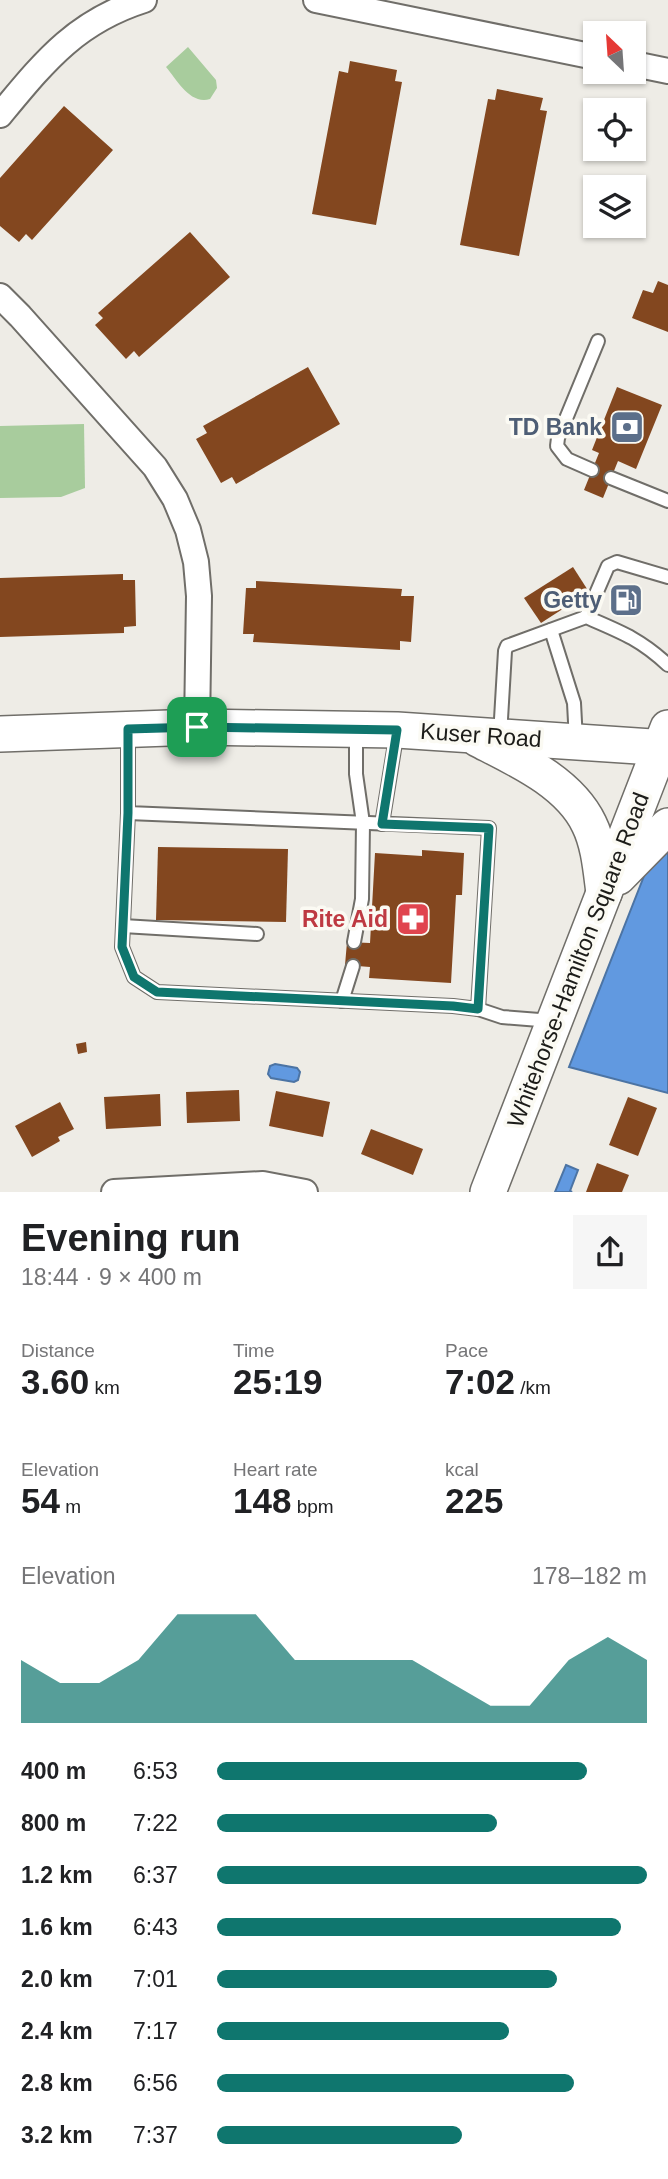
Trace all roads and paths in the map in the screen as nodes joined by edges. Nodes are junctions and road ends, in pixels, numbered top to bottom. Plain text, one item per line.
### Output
1 (144, 0) edge
2 (316, 0) edge
3 (583, 55) edge
4 (646, 66) edge
5 (668, 71) edge
6 (0, 115) edge
7 (0, 296) edge
8 (598, 341) dead end
9 (592, 470) dead end
10 (611, 478) dead end
11 (668, 500) edge
12 (668, 577) edge
13 (586, 617) junction
14 (551, 630) junction
15 (668, 665) edge
16 (197, 727) junction
17 (128, 729) junction
18 (356, 730) junction
19 (397, 730) junction
20 (0, 734) edge
21 (484, 735) junction
22 (576, 741) junction
23 (665, 741) edge
24 (128, 813) junction
25 (363, 823) junction
26 (382, 824) junction
27 (668, 826) edge
28 (604, 893) junction
29 (123, 926) junction
30 (257, 934) dead end
31 (354, 942) dead end
32 (353, 966) dead end
33 (342, 1001) junction
34 (478, 1009) junction
35 (554, 1021) junction
36 (114, 1192) edge
37 (305, 1192) edge
38 (488, 1192) edge

1 - 6 street
2 - 3 street
4 - 5 street
7 - 16 street
8 - 9 lane
10 - 11 lane
12 - 13 lane
13 - 14 lane
13 - 15 lane
14 - 21 lane
14 - 22 lane
16 - 17 street, Kuser Road
16 - 18 street, Kuser Road
17 - 20 street, Kuser Road
17 - 24 lane
18 - 19 street, Kuser Road
18 - 25 lane
19 - 21 street, Kuser Road
19 - 26 lane
21 - 22 street, Kuser Road
21 - 28 street
22 - 23 street, Kuser Road
23 - 28 street, Whitehorse-Hamilton Square Road
24 - 25 lane
24 - 29 lane
25 - 26 lane
25 - 31 lane
26 - 34 lane
27 - 28 street
28 - 35 street, Whitehorse-Hamilton Square Road
29 - 30 lane
29 - 33 lane
32 - 33 lane
33 - 34 lane
34 - 35 lane
35 - 38 street, Whitehorse-Hamilton Square Road
36 - 37 street

